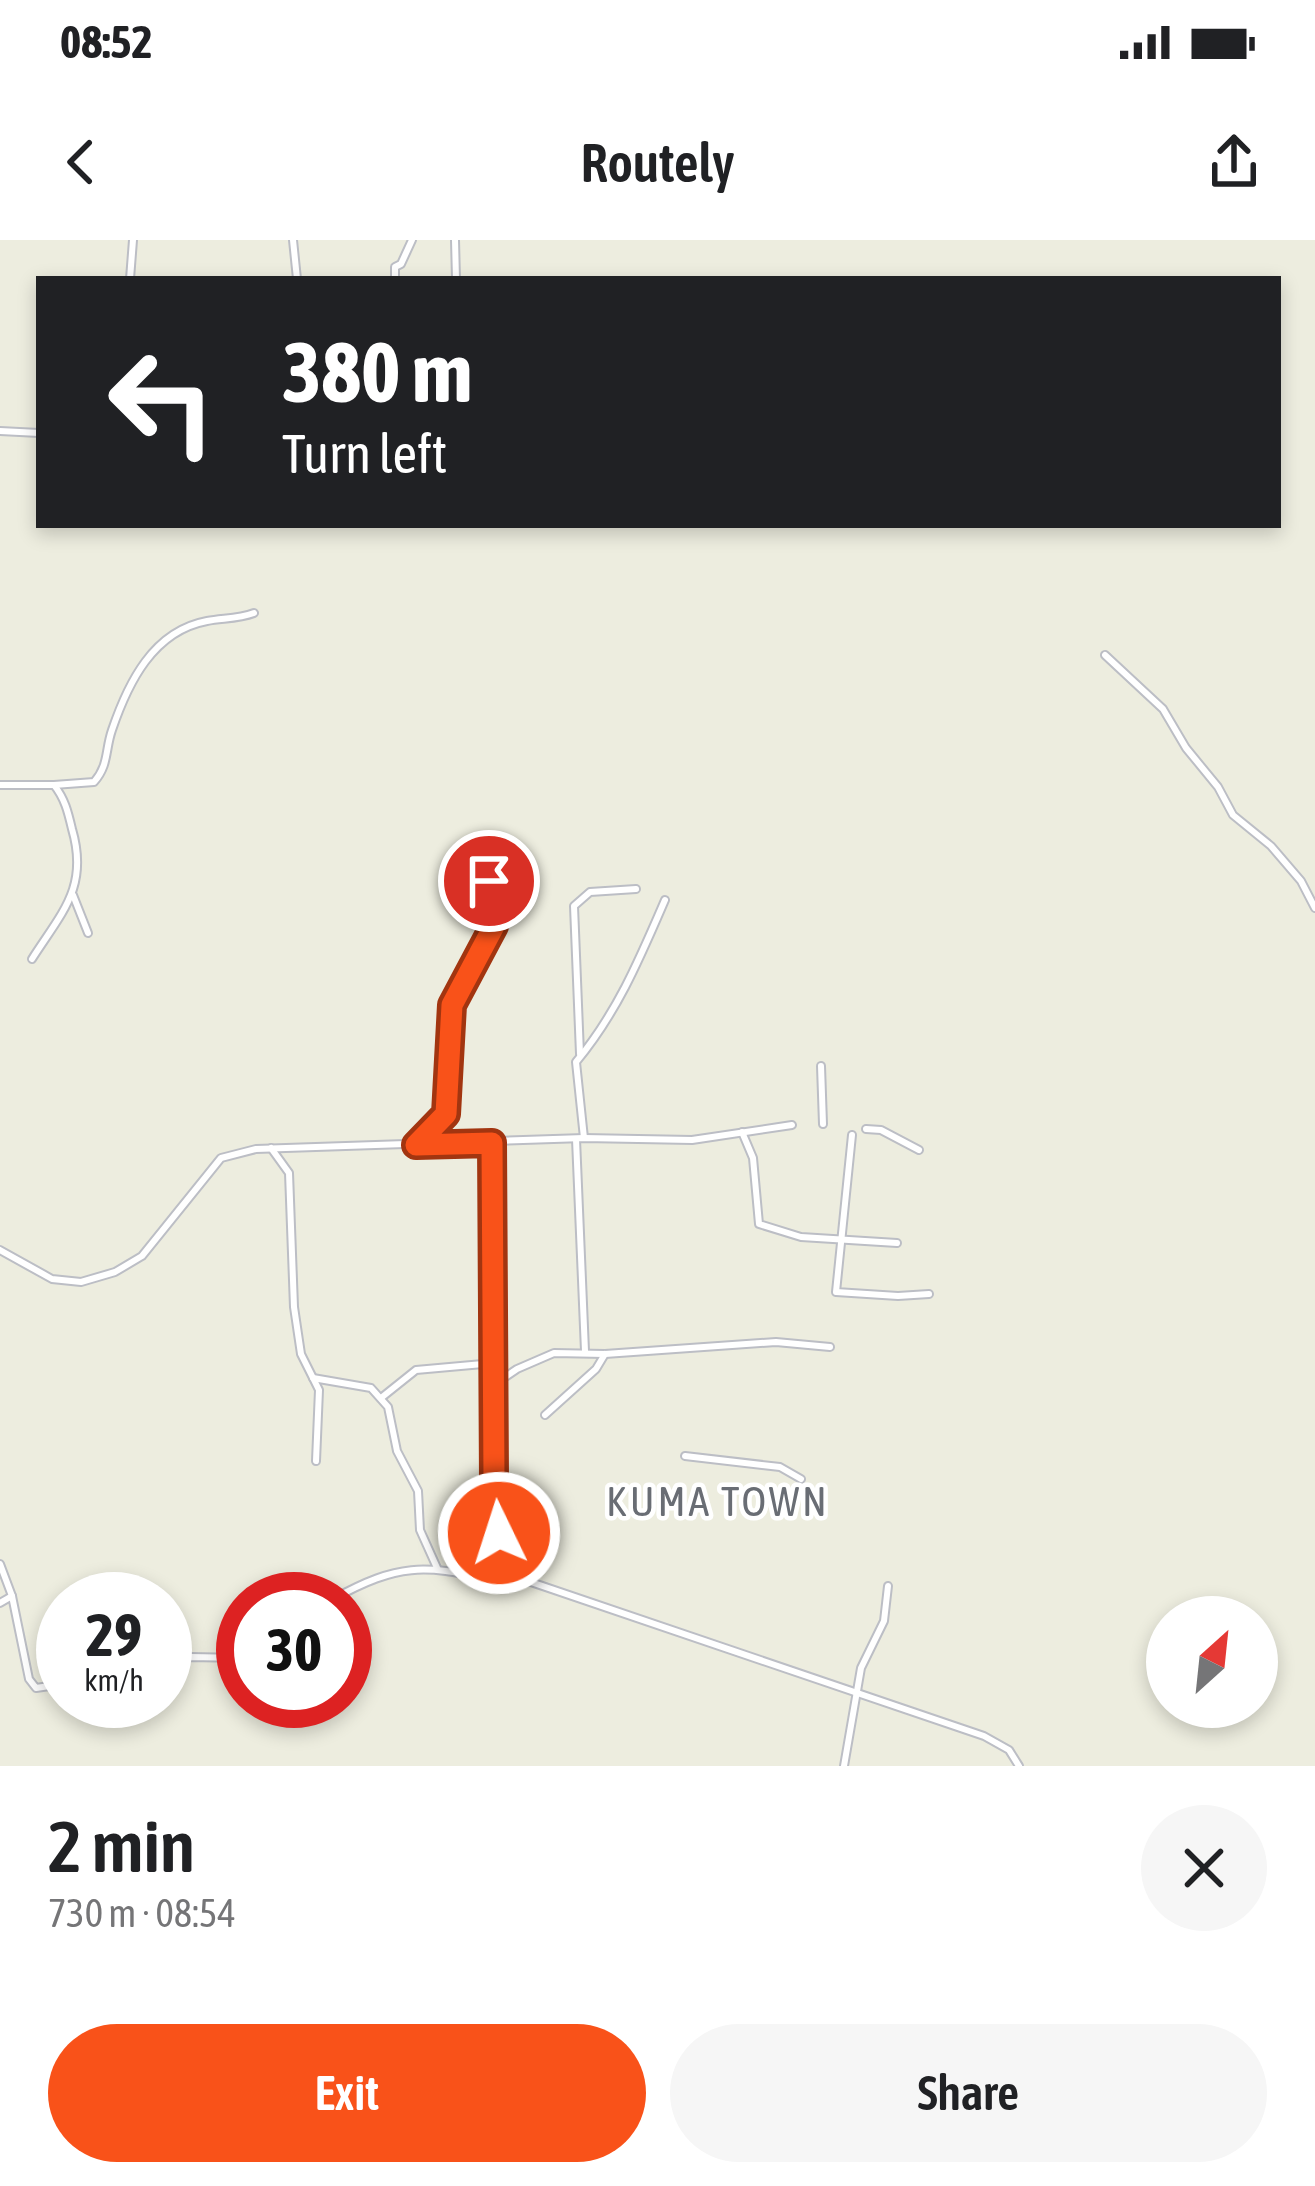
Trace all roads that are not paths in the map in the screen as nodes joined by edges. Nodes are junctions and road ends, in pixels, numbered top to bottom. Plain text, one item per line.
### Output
1 (133, 240) edge
2 (293, 240) edge
3 (412, 240) edge
4 (455, 240) edge
5 (130, 276) edge
6 (297, 276) edge
7 (394, 276) edge
8 (456, 276) edge
9 (0, 431) edge
10 (36, 433) edge
11 (254, 613) dead end
12 (1106, 656) dead end
13 (0, 785) edge
14 (54, 785) junction
15 (489, 881) dead end
16 (636, 889) dead end
17 (74, 895) junction
18 (665, 900) dead end
19 (1315, 908) edge
20 (88, 933) dead end
21 (32, 959) dead end
22 (580, 1057) junction
23 (821, 1066) dead end
24 (823, 1124) dead end
25 (792, 1125) dead end
26 (866, 1129) dead end
27 (742, 1132) junction
28 (852, 1135) dead end
29 (580, 1138) junction
30 (492, 1143) junction
31 (416, 1145) junction
32 (271, 1148) junction
33 (920, 1150) dead end
34 (843, 1237) junction
35 (897, 1243) dead end
36 (0, 1250) edge
37 (929, 1294) dead end
38 (830, 1347) dead end
39 (585, 1351) junction
40 (605, 1354) junction
41 (494, 1364) junction
42 (313, 1378) junction
43 (494, 1384) junction
44 (380, 1399) junction
45 (545, 1415) dead end
46 (685, 1456) dead end
47 (316, 1461) dead end
48 (801, 1479) dead end
49 (0, 1564) edge
50 (438, 1570) junction
51 (372, 1578) edge
52 (519, 1578) junction
53 (888, 1586) dead end
54 (12, 1596) junction
55 (0, 1603) edge
56 (36, 1688) edge
57 (856, 1693) junction
58 (844, 1766) edge
59 (1019, 1766) edge

1 - 5 street
2 - 6 street
3 - 7 street
4 - 8 street
9 - 10 street
11 - 14 street
12 - 19 street
13 - 14 street
14 - 17 street
15 - 31 street
16 - 22 street
17 - 20 street
17 - 21 street
18 - 22 street
22 - 29 street
23 - 24 street
25 - 27 street
26 - 33 street
27 - 29 street
27 - 34 street
28 - 34 street
29 - 30 street
29 - 39 street
30 - 31 street
30 - 41 street
31 - 32 street
32 - 36 street
32 - 42 street
34 - 35 street
34 - 37 street
38 - 40 street
39 - 40 street
39 - 43 street
40 - 45 street
41 - 43 street
41 - 44 street
42 - 44 street
42 - 47 street
43 - 52 street
44 - 50 street
46 - 48 street
49 - 54 street
50 - 51 street
50 - 52 street
52 - 57 street
53 - 57 street
54 - 55 street
54 - 56 street
57 - 58 street
57 - 59 street

